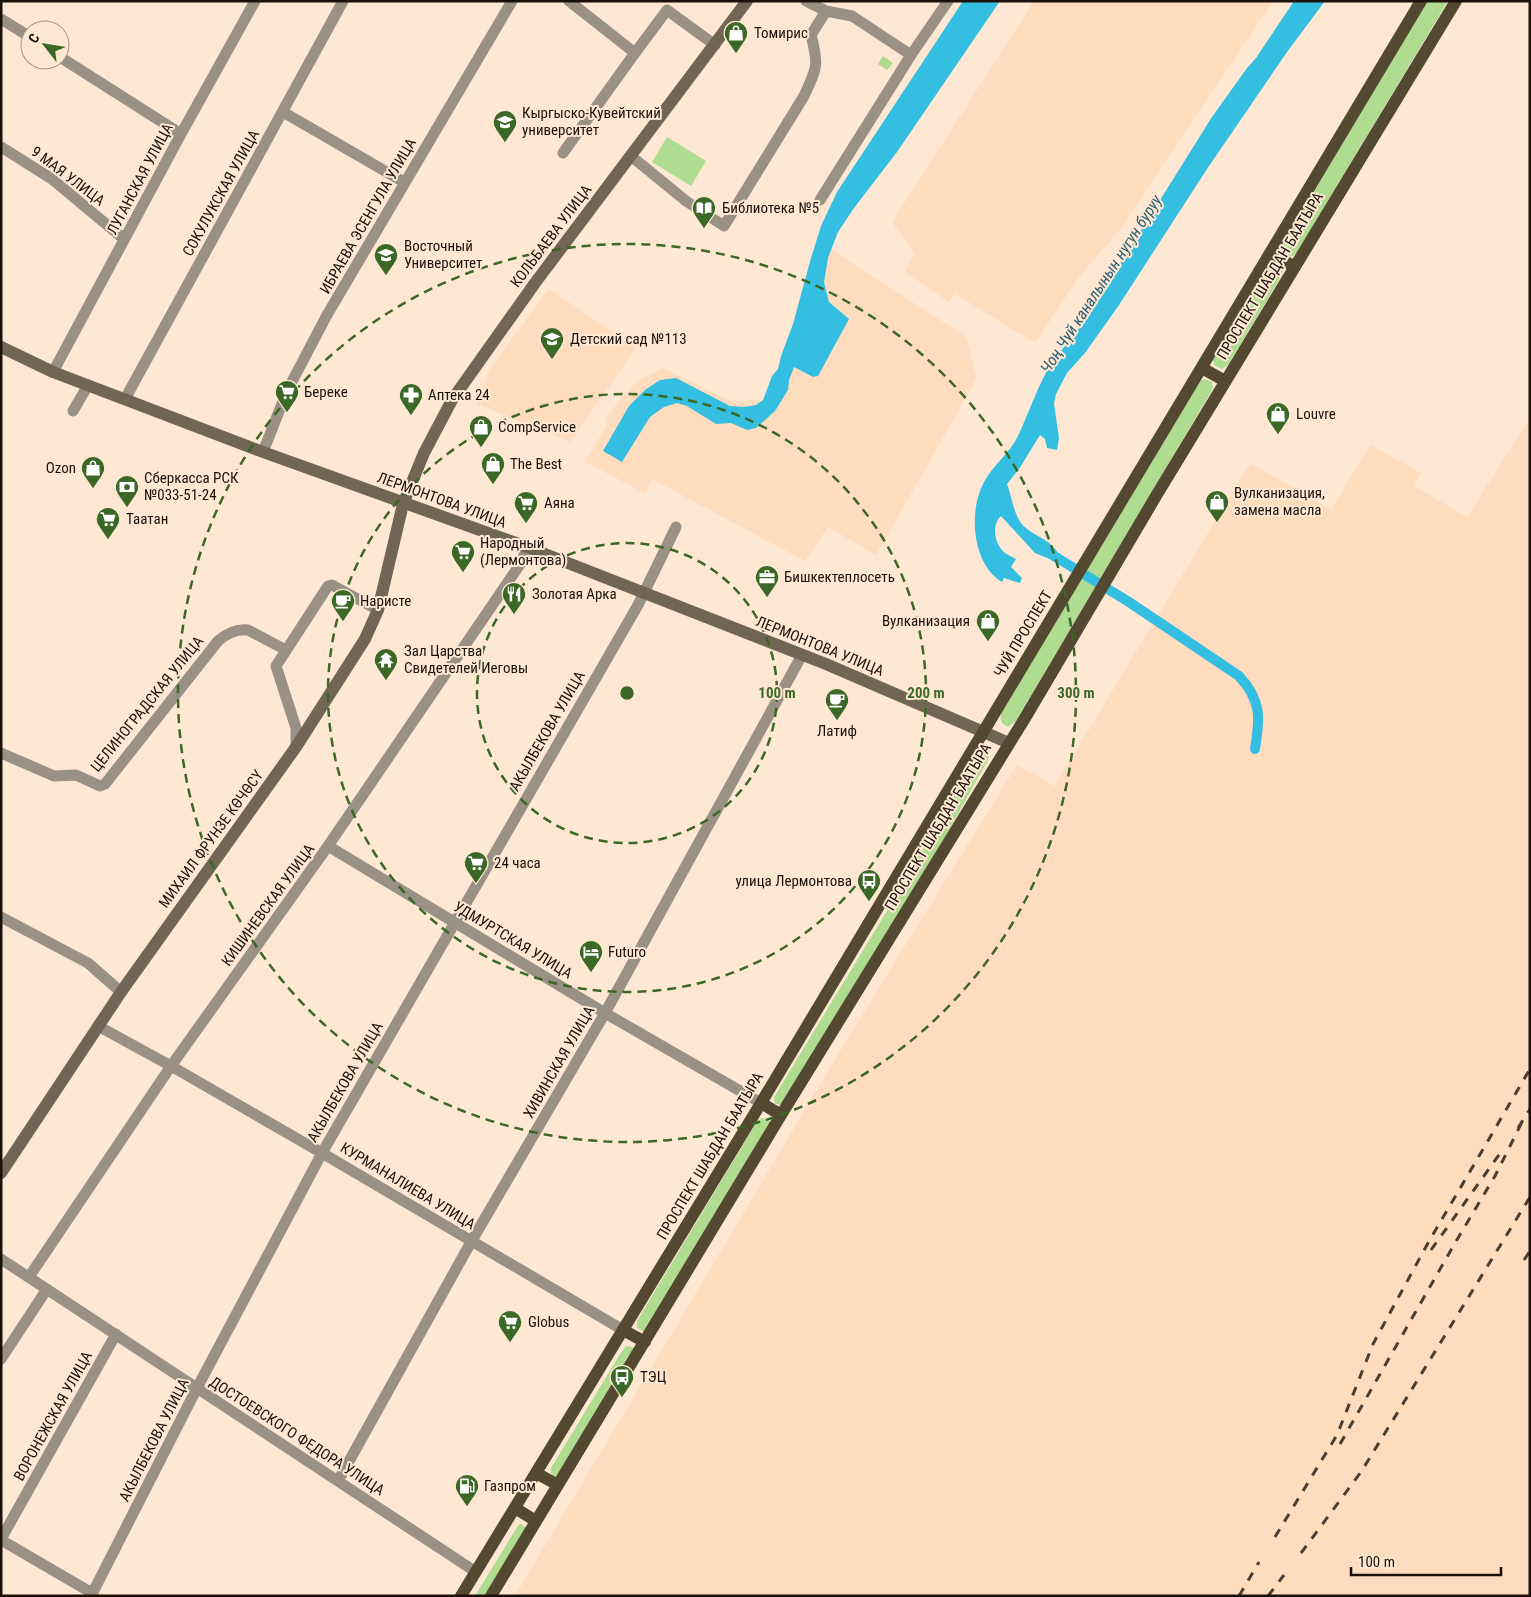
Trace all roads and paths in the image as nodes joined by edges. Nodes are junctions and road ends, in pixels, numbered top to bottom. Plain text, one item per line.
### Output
1 (255, 1) edge
2 (343, 1) edge
3 (512, 1) edge
4 (569, 1) edge
5 (747, 1) edge
6 (806, 1) edge
7 (948, 1) edge
8 (1421, 1) edge
9 (1456, 1) edge
10 (826, 11) junction
11 (1, 19) edge
12 (20, 31) edge
13 (715, 45) junction
14 (635, 53) junction
15 (911, 56) junction
16 (70, 63) edge
17 (283, 112) junction
18 (176, 131) junction
19 (1, 147) edge
20 (563, 153) dead end
21 (631, 156) junction
22 (404, 182) junction
23 (820, 200) dead end
24 (120, 235) junction
25 (1270, 253) junction
26 (1294, 267) junction
27 (1, 347) edge
28 (1202, 368) junction
29 (53, 372) junction
30 (1226, 381) junction
31 (88, 385) junction
32 (125, 399) junction
33 (73, 411) dead end
34 (263, 452) junction
35 (404, 504) junction
36 (676, 527) dead end
37 (527, 547) junction
38 (1090, 553) joint
39 (644, 593) junction
40 (378, 610) junction
41 (286, 650) junction
42 (802, 655) junction
43 (984, 732) junction
44 (1009, 742) junction
45 (296, 747) junction
46 (1, 753) edge
47 (328, 846) junction
48 (1, 917) edge
49 (454, 922) junction
50 (121, 992) junction
51 (605, 1013) junction
52 (98, 1026) junction
53 (171, 1066) junction
54 (761, 1103) junction
55 (781, 1116) junction
56 (322, 1153) junction
57 (1, 1173) edge
58 (472, 1242) junction
59 (1, 1259) edge
60 (29, 1277) junction
61 (47, 1289) junction
62 (623, 1330) junction
63 (116, 1334) junction
64 (645, 1342) junction
65 (1, 1359) edge
66 (197, 1388) junction
67 (536, 1473) junction
68 (338, 1481) junction
69 (558, 1484) junction
70 (515, 1508) junction
71 (536, 1521) junction
72 (1, 1539) edge
73 (476, 1572) junction
74 (91, 1594) edge
75 (461, 1596) edge
76 (491, 1596) edge

1 - 18 street, ЛУГАНСКАЯ УЛИЦА
2 - 17 street, СОКУЛУКСКАЯ УЛИЦА
3 - 22 street, ИБРАЕВА ЭСЕНГУЛА УЛИЦА
4 - 14 street
5 - 13 main road, КОЛЬБАЕВА УЛИЦА
6 - 10 street
7 - 15 street
8 - 25 main road, ПРОСПЕКТ ШАБДАН БААТЫРА
9 - 26 main road, ПРОСПЕКТ ШАБДАН БААТЫРА
10 - 15 street
10 - 21 street
11 - 12 street
13 - 14 street
13 - 21 main road, КОЛЬБАЕВА УЛИЦА
14 - 20 street
15 - 23 street
16 - 18 street
17 - 22 street
17 - 32 street, СОКУЛУКСКАЯ УЛИЦА
18 - 24 street, ЛУГАНСКАЯ УЛИЦА
19 - 24 street, 9 МАЯ УЛИЦА
21 - 35 main road, КОЛЬБАЕВА УЛИЦА
22 - 34 street, ИБРАЕВА ЭСЕНГУЛА УЛИЦА
24 - 29 street, ЛУГАНСКАЯ УЛИЦА
25 - 26 main road
25 - 28 main road, ПРОСПЕКТ ШАБДАН БААТЫРА
26 - 30 main road, ПРОСПЕКТ ШАБДАН БААТЫРА
27 - 29 main road, ЛЕРМОНТОВА УЛИЦА
28 - 30 main road
28 - 38 main road, ПРОСПЕКТ ШАБДАН БААТЫРА
29 - 31 main road, ЛЕРМОНТОВА УЛИЦА
30 - 44 main road, ПРОСПЕКТ ШАБДАН БААТЫРА
31 - 32 main road, ЛЕРМОНТОВА УЛИЦА
31 - 33 street
32 - 34 main road, ЛЕРМОНТОВА УЛИЦА
34 - 35 main road, ЛЕРМОНТОВА УЛИЦА
35 - 37 main road, ЛЕРМОНТОВА УЛИЦА
35 - 40 main road, МИХАИЛ ФРУНЗЕ КӨЧӨСҮ
36 - 39 street, АКЫЛБЕКОВА УЛИЦА
37 - 39 main road, ЛЕРМОНТОВА УЛИЦА
37 - 47 street, КИШИНЕВСКАЯ УЛИЦА
38 - 43 main road, ЧУЙ ПРОСПЕКТ
39 - 42 main road, ЛЕРМОНТОВА УЛИЦА
39 - 49 street, АКЫЛБЕКОВА УЛИЦА
40 - 41 street
40 - 45 main road, МИХАИЛ ФРУНЗЕ КӨЧӨСҮ
41 - 45 street
41 - 46 street, ЦЕЛИНОГРАДСКАЯ УЛИЦА
42 - 43 main road, ЛЕРМОНТОВА УЛИЦА
42 - 51 street, ХИВИНСКАЯ УЛИЦА
43 - 44 main road, ЛЕРМОНТОВА УЛИЦА
43 - 54 main road, ПРОСПЕКТ ШАБДАН БААТЫРА
44 - 55 main road, ПРОСПЕКТ ШАБДАН БААТЫРА
45 - 50 main road, МИХАИЛ ФРУНЗЕ КӨЧӨСҮ
47 - 49 street, УДМУРТСКАЯ УЛИЦА
47 - 53 street, КИШИНЕВСКАЯ УЛИЦА
48 - 50 street
49 - 51 street, УДМУРТСКАЯ УЛИЦА
49 - 56 street, АКЫЛБЕКОВА УЛИЦА
50 - 52 main road, МИХАИЛ ФРУНЗЕ КӨЧӨСҮ
51 - 54 street, УДМУРТСКАЯ УЛИЦА
51 - 58 street, ХИВИНСКАЯ УЛИЦА
52 - 53 street, КУРМАНАЛИЕВА УЛИЦА
52 - 57 main road, МИХАИЛ ФРУНЗЕ КӨЧӨСҮ
53 - 56 street, КУРМАНАЛИЕВА УЛИЦА
53 - 60 street, КИШИНЕВСКАЯ УЛИЦА
54 - 55 main road
54 - 62 main road, ПРОСПЕКТ ШАБДАН БААТЫРА
55 - 64 main road, ПРОСПЕКТ ШАБДАН БААТЫРА
56 - 58 street, КУРМАНАЛИЕВА УЛИЦА
56 - 66 street, АКЫЛБЕКОВА УЛИЦА
58 - 62 street, КУРМАНАЛИЕВА УЛИЦА
58 - 68 street, ХИВИНСКАЯ УЛИЦА
59 - 60 street, ДОСТОЕВСКОГО ФЕДОРА УЛИЦА
60 - 61 street, ДОСТОЕВСКОГО ФЕДОРА УЛИЦА
61 - 63 street, ДОСТОЕВСКОГО ФЕДОРА УЛИЦА
61 - 65 street
62 - 64 main road
62 - 67 main road, ПРОСПЕКТ ШАБДАН БААТЫРА
63 - 66 street, ДОСТОЕВСКОГО ФЕДОРА УЛИЦА
63 - 72 street, ВОРОНЕЖСКАЯ УЛИЦА
64 - 69 main road, ПРОСПЕКТ ШАБДАН БААТЫРА
66 - 68 street, ДОСТОЕВСКОГО ФЕДОРА УЛИЦА
66 - 74 street, АКЫЛБЕКОВА УЛИЦА
67 - 69 main road
67 - 70 main road, ПРОСПЕКТ ШАБДАН БААТЫРА
68 - 73 street, ДОСТОЕВСКОГО ФЕДОРА УЛИЦА
69 - 71 main road, ПРОСПЕКТ ШАБДАН БААТЫРА
70 - 71 main road
70 - 73 main road, ПРОСПЕКТ ШАБДАН БААТЫРА
71 - 76 main road, ПРОСПЕКТ ШАБДАН БААТЫРА
72 - 74 street
73 - 75 main road, ПРОСПЕКТ ШАБДАН БААТЫРА

